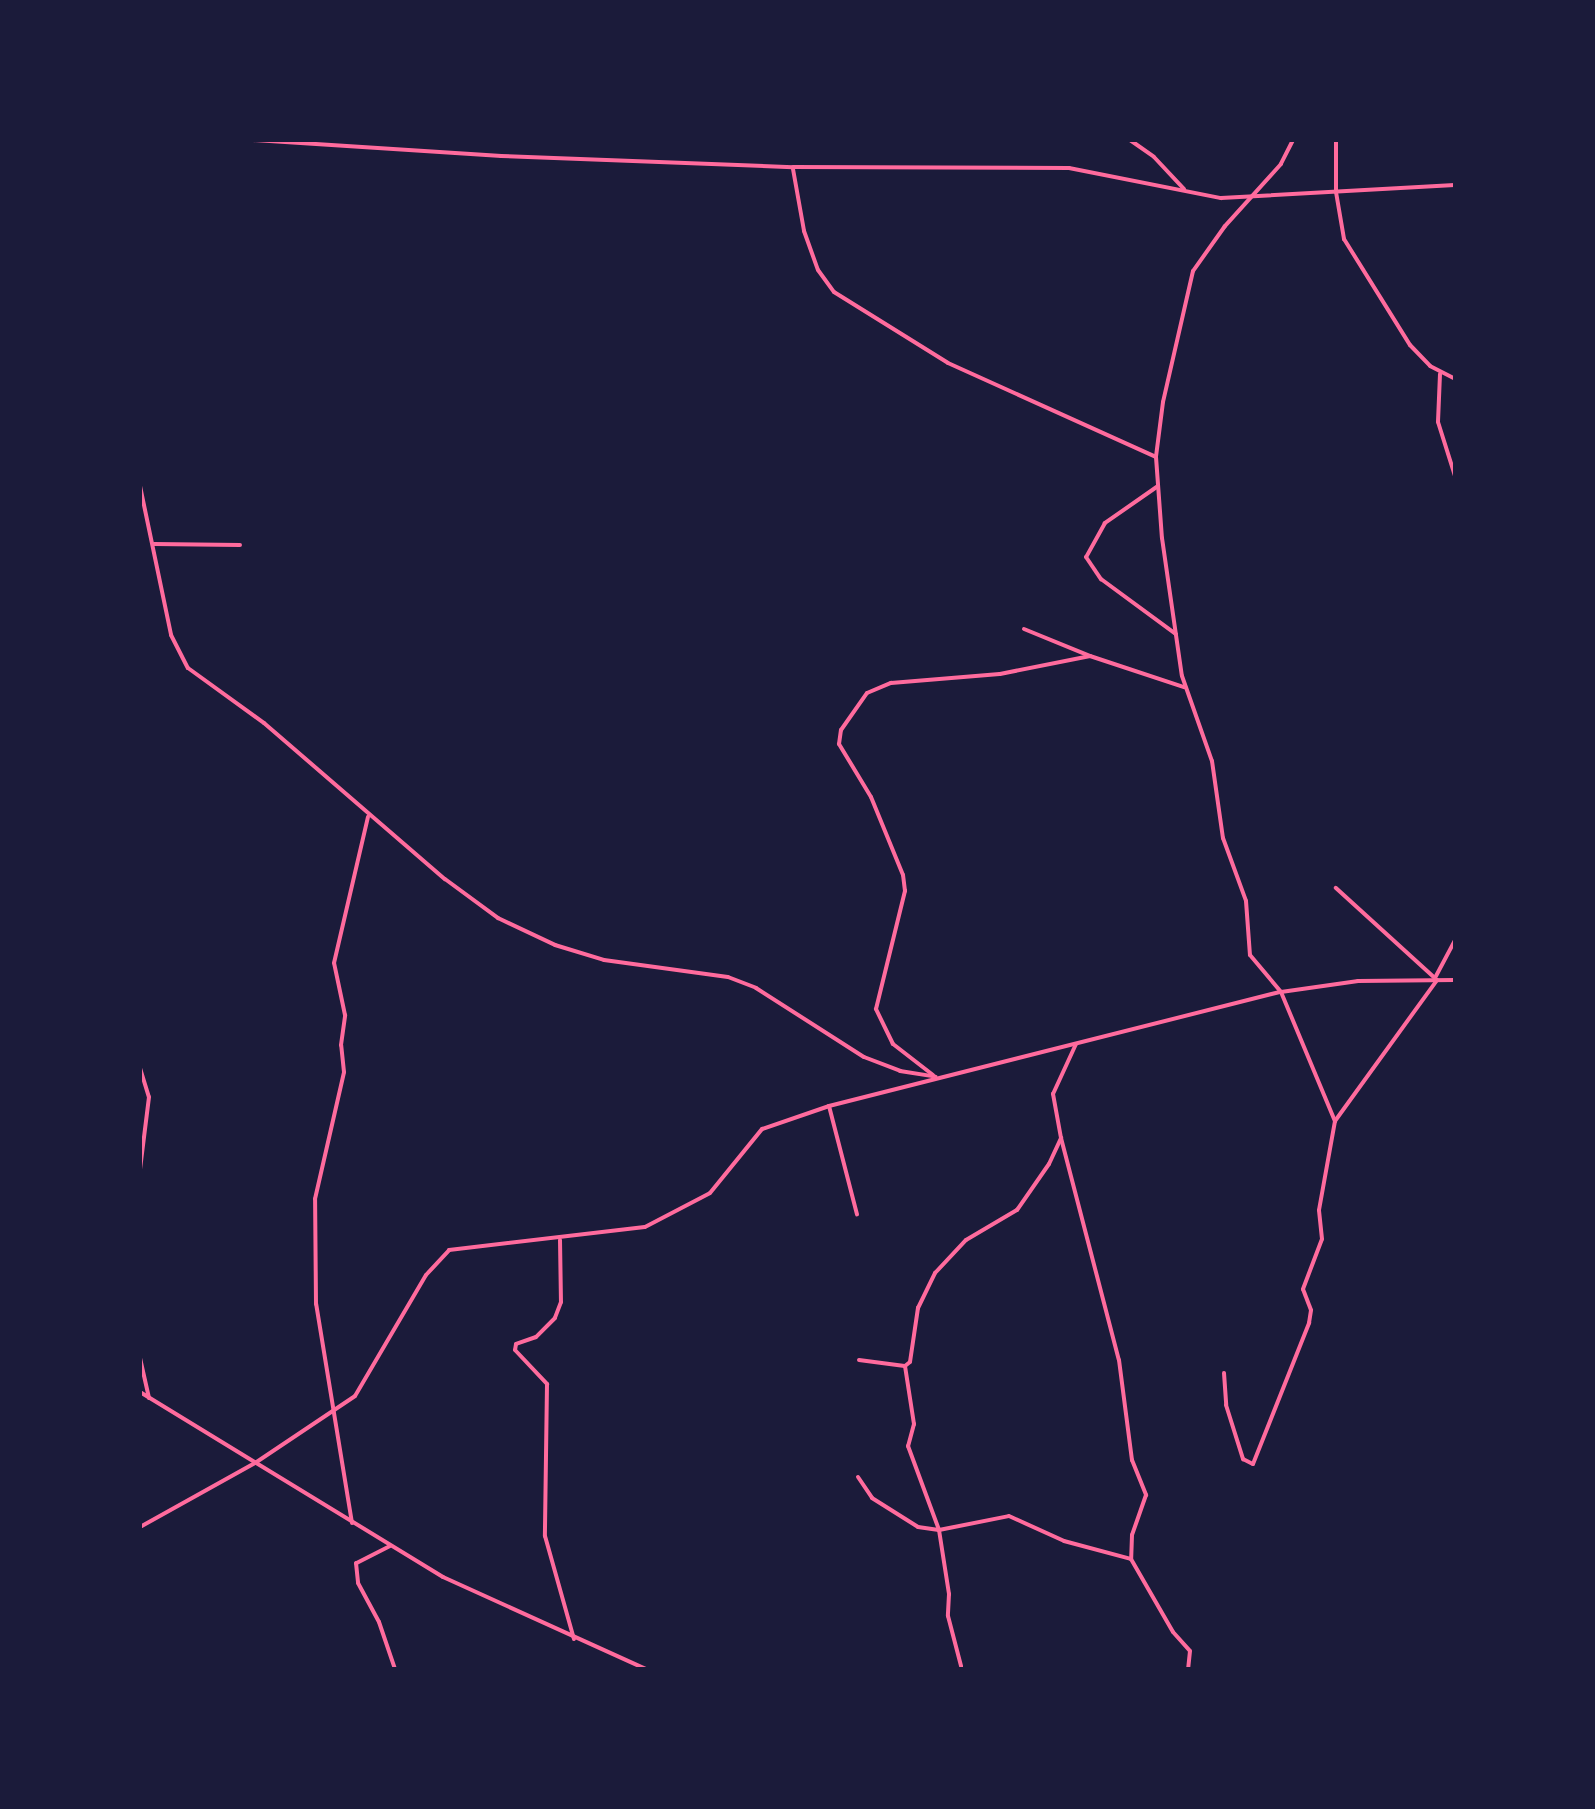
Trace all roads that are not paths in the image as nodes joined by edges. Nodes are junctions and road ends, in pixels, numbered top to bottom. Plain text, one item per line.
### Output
1 (254, 140) edge
2 (1130, 140) edge
3 (1293, 140) edge
4 (1336, 140) edge
5 (793, 167) junction
6 (1455, 185) edge
7 (1187, 192) junction
8 (1336, 192) junction
9 (1254, 199) junction
10 (1440, 374) junction
11 (1455, 379) edge
12 (1156, 458) junction
13 (1455, 476) edge
14 (140, 486) edge
15 (1158, 486) junction
16 (154, 544) junction
17 (240, 544) dead end
18 (1024, 629) dead end
19 (1176, 634) junction
20 (1090, 656) junction
21 (1184, 686) junction
22 (368, 817) junction
23 (1336, 888) dead end
24 (1455, 941) edge
25 (1436, 979) junction
26 (1455, 980) edge
27 (1281, 992) junction
28 (1076, 1044) junction
29 (140, 1068) edge
30 (939, 1078) junction
31 (830, 1106) junction
32 (1334, 1121) junction
33 (1061, 1138) junction
34 (140, 1169) edge
35 (857, 1214) dead end
36 (560, 1238) junction
37 (140, 1358) edge
38 (860, 1360) dead end
39 (904, 1366) junction
40 (1224, 1373) dead end
41 (140, 1392) edge
42 (149, 1398) junction
43 (331, 1412) junction
44 (255, 1463) junction
45 (858, 1477) dead end
46 (352, 1523) junction
47 (140, 1527) edge
48 (939, 1530) junction
49 (390, 1546) junction
50 (1131, 1558) junction
51 (574, 1639) junction
52 (960, 1666) dead end
53 (395, 1669) edge
54 (646, 1669) edge
55 (1188, 1669) edge

1 - 5 street
2 - 7 street
3 - 9 street
4 - 8 street
5 - 7 street
5 - 12 street
6 - 8 street
7 - 9 street
8 - 9 street
8 - 10 street
9 - 12 street
10 - 11 street
10 - 13 street
12 - 15 street
14 - 16 street
15 - 19 street
15 - 19 street
16 - 17 street
16 - 22 street
18 - 20 street
19 - 21 street
20 - 21 street
20 - 30 street
21 - 27 street
22 - 30 street
22 - 43 street
23 - 25 street
24 - 25 street
25 - 26 street
25 - 27 street
25 - 32 street
27 - 28 street
27 - 32 street
28 - 30 street
28 - 33 street
29 - 34 street
30 - 31 street
31 - 35 street
31 - 36 street
32 - 40 street
33 - 39 street
33 - 50 street
36 - 43 street
36 - 51 street
37 - 42 street
38 - 39 street
39 - 48 street
41 - 42 street
42 - 44 street
43 - 44 street
43 - 46 street
44 - 46 street
44 - 47 street
45 - 48 street
46 - 49 street
48 - 50 street
48 - 52 street
49 - 51 street
49 - 53 street
50 - 55 street
51 - 54 street

